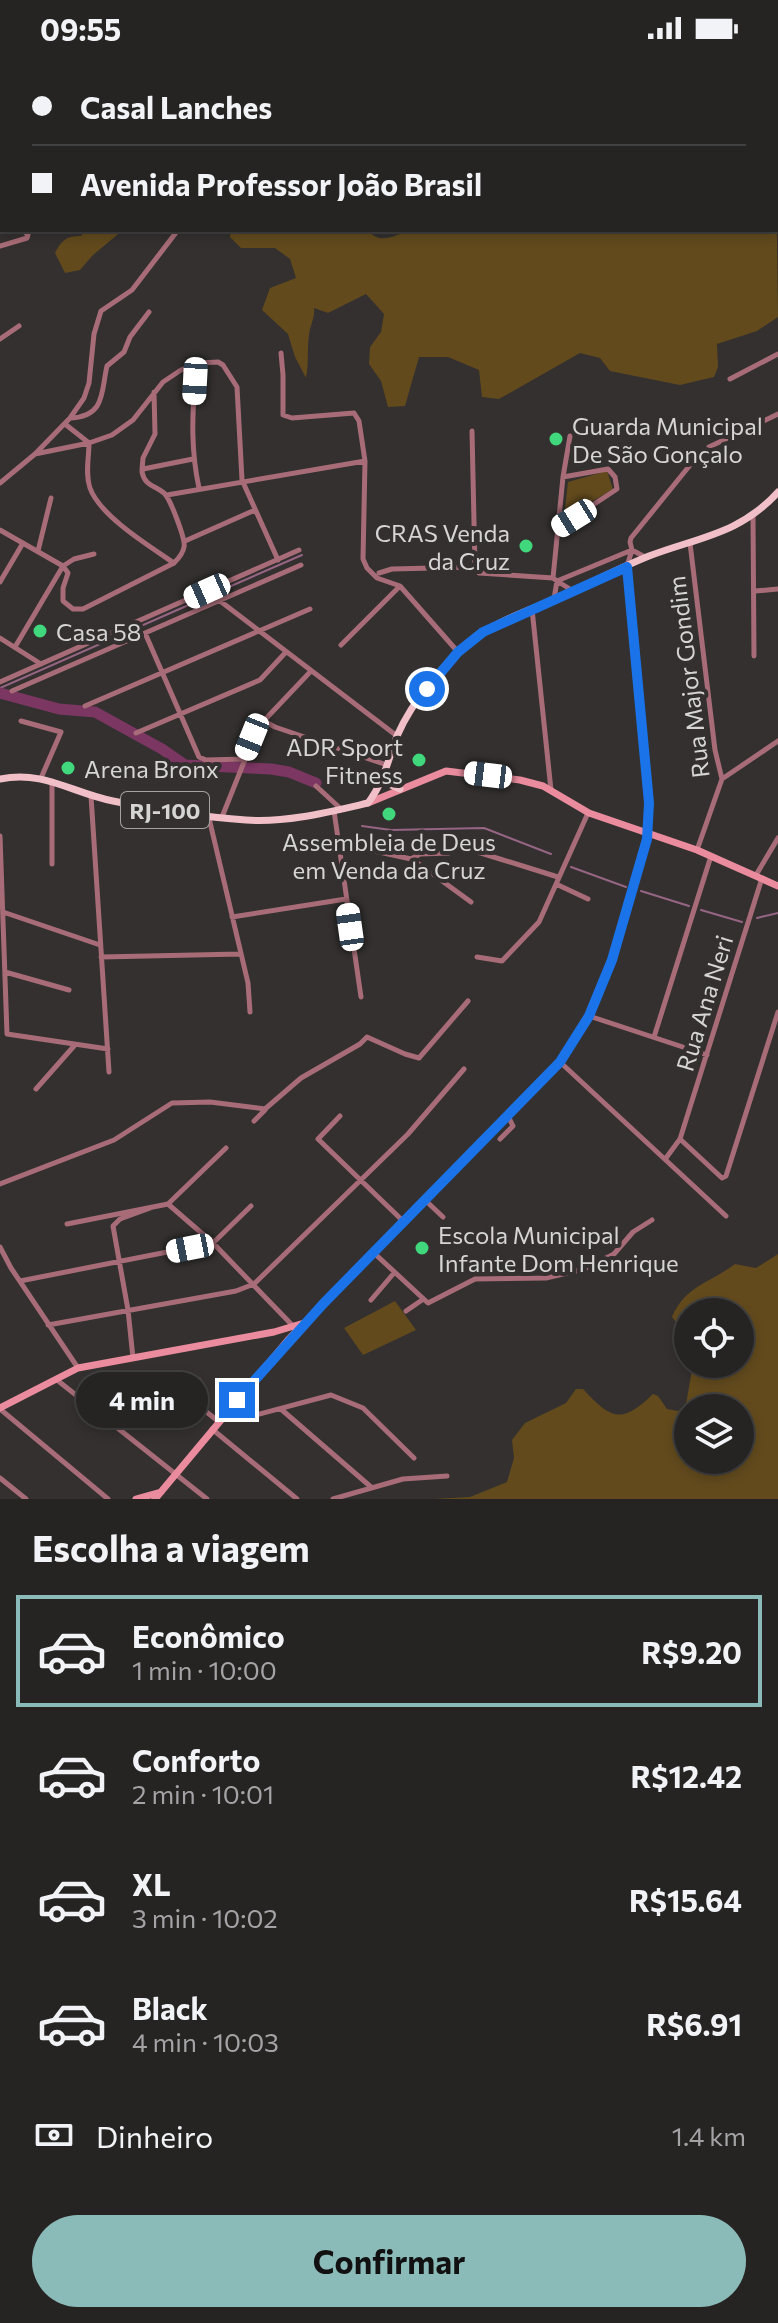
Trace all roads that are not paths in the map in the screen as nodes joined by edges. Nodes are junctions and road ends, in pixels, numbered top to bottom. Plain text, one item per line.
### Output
1 (25, 232) edge
2 (177, 232) edge
3 (0, 246) edge
4 (149, 312) dead end
5 (19, 326) dead end
6 (0, 339) edge
7 (281, 353) dead end
8 (777, 356) edge
9 (730, 379) dead end
10 (195, 381) dead end
11 (154, 391) junction
12 (778, 414) edge
13 (70, 418) junction
14 (65, 424) junction
15 (472, 431) dead end
16 (570, 436) dead end
17 (89, 443) junction
18 (709, 447) dead end
19 (35, 454) junction
20 (699, 454) dead end
21 (193, 459) junction
22 (365, 461) junction
23 (142, 470) junction
24 (563, 477) junction
25 (242, 480) junction
26 (0, 483) edge
27 (199, 488) junction
28 (778, 492) edge
29 (167, 495) junction
30 (51, 498) dead end
31 (255, 510) junction
32 (753, 516) junction
33 (557, 528) junction
34 (0, 530) edge
35 (185, 541) junction
36 (23, 543) junction
37 (690, 543) junction
38 (299, 550) dead end
39 (632, 550) junction
40 (38, 551) junction
41 (94, 554) dead end
42 (645, 557) junction
43 (278, 560) junction
44 (174, 563) junction
45 (301, 565) dead end
46 (63, 566) junction
47 (475, 567) junction
48 (627, 567) junction
49 (379, 573) dead end
50 (555, 579) junction
51 (0, 582) edge
52 (400, 586) junction
53 (778, 589) edge
54 (573, 591) junction
55 (755, 591) junction
56 (212, 595) junction
57 (554, 599) junction
58 (310, 609) dead end
59 (532, 609) junction
60 (259, 631) junction
61 (145, 633) junction
62 (0, 638) edge
63 (341, 645) dead end
64 (15, 647) junction
65 (286, 652) junction
66 (458, 652) junction
67 (754, 656) dead end
68 (41, 664) junction
69 (311, 671) junction
70 (162, 673) junction
71 (0, 682) edge
72 (12, 691) dead end
73 (85, 706) dead end
74 (180, 714) junction
75 (21, 721) dead end
76 (264, 721) junction
77 (136, 733) dead end
78 (397, 736) junction
79 (778, 741) edge
80 (241, 765) junction
81 (387, 769) junction
82 (41, 778) junction
83 (0, 779) edge
84 (722, 779) junction
85 (52, 780) junction
86 (316, 786) dead end
87 (400, 789) junction
88 (552, 791) junction
89 (91, 796) junction
90 (368, 803) junction
91 (338, 810) junction
92 (589, 813) junction
93 (222, 817) junction
94 (209, 818) junction
95 (648, 835) junction
96 (0, 836) edge
97 (778, 838) edge
98 (338, 843) junction
99 (455, 845) dead end
100 (697, 850) junction
101 (449, 853) dead end
102 (711, 856) junction
103 (411, 859) junction
104 (52, 864) dead end
105 (759, 877) junction
106 (557, 881) junction
107 (778, 886) edge
108 (346, 899) junction
109 (588, 899) dead end
110 (471, 902) dead end
111 (3, 912) junction
112 (232, 917) junction
113 (100, 945) junction
114 (240, 954) junction
115 (101, 957) junction
116 (477, 957) dead end
117 (2, 961) edge
118 (5, 972) junction
119 (69, 990) dead end
120 (361, 997) dead end
121 (468, 1001) dead end
122 (250, 1012) dead end
123 (778, 1012) edge
124 (589, 1016) junction
125 (654, 1037) junction
126 (75, 1045) junction
127 (108, 1049) junction
128 (707, 1055) junction
129 (560, 1062) junction
130 (464, 1069) dead end
131 (109, 1072) dead end
132 (36, 1089) dead end
133 (265, 1109) junction
134 (340, 1116) dead end
135 (508, 1116) junction
136 (254, 1121) dead end
137 (500, 1139) dead end
138 (680, 1139) junction
139 (226, 1148) dead end
140 (666, 1158) junction
141 (361, 1179) junction
142 (0, 1184) edge
143 (425, 1200) junction
144 (168, 1204) junction
145 (251, 1206) dead end
146 (153, 1207) junction
147 (726, 1216) dead end
148 (443, 1217) dead end
149 (652, 1220) dead end
150 (404, 1222) junction
151 (67, 1224) dead end
152 (213, 1243) junction
153 (0, 1247) edge
154 (374, 1253) junction
155 (118, 1263) junction
156 (394, 1273) junction
157 (20, 1281) junction
158 (254, 1284) junction
159 (371, 1300) dead end
160 (422, 1300) junction
161 (128, 1310) junction
162 (406, 1311) dead end
163 (48, 1325) junction
164 (295, 1329) junction
165 (272, 1332) junction
166 (281, 1348) junction
167 (133, 1358) junction
168 (78, 1368) junction
169 (57, 1380) junction
170 (199, 1380) dead end
171 (187, 1396) junction
172 (148, 1397) dead end
173 (0, 1409) edge
174 (281, 1409) junction
175 (172, 1414) dead end
176 (220, 1419) junction
177 (211, 1428) junction
178 (414, 1458) dead end
179 (176, 1474) junction
180 (447, 1476) dead end
181 (0, 1478) edge
182 (371, 1487) junction
183 (161, 1492) junction
184 (26, 1499) edge
185 (108, 1499) edge
186 (136, 1499) edge
187 (155, 1499) edge
188 (207, 1499) edge
189 (297, 1499) edge
190 (333, 1499) edge

1 - 3 street
2 - 13 street
4 - 13 street
5 - 6 street
7 - 22 street
8 - 9 street
10 - 21 street
11 - 17 street
11 - 23 street
11 - 25 street
12 - 18 street
13 - 14 street
14 - 17 street
14 - 19 street
15 - 47 street
16 - 24 street
17 - 19 street
17 - 44 street
19 - 26 street
20 - 39 street
21 - 23 street
21 - 27 street
22 - 25 street
22 - 52 street
23 - 29 street
24 - 33 street
24 - 33 street
25 - 27 street
25 - 31 street
27 - 29 street
28 - 32 main road
29 - 35 street
30 - 40 street
31 - 35 street
31 - 43 street
32 - 37 main road
32 - 55 street
33 - 50 street
34 - 36 street
35 - 44 street
36 - 40 street
36 - 51 street
37 - 42 main road
37 - 84 street, Rua Major Gondim
38 - 43 street
39 - 42 street
39 - 48 street
39 - 50 street
40 - 46 street
41 - 46 street
42 - 48 main road
43 - 56 street
44 - 46 street
45 - 56 street
46 - 64 street
47 - 49 street
47 - 50 street
48 - 54 main road
48 - 95 main road
50 - 54 street
50 - 57 street
52 - 63 street
52 - 66 street
53 - 55 street
54 - 57 main road
55 - 67 street
56 - 60 street
56 - 61 street
56 - 68 street
57 - 59 main road
58 - 60 street
59 - 66 main road
59 - 88 street
60 - 65 street
60 - 70 street
61 - 70 street
61 - 72 street
62 - 64 street
64 - 68 street
65 - 69 street
65 - 74 street
66 - 78 main road
68 - 71 street
69 - 76 street
69 - 78 street
70 - 73 street
70 - 74 street
74 - 77 street
74 - 80 street
75 - 82 street
76 - 80 street
76 - 81 street
78 - 81 main road
79 - 84 street
80 - 93 street
81 - 87 main road
81 - 90 main road
82 - 83 main road, RJ-100
82 - 85 main road, RJ-100
84 - 100 street, Rua Major Gondim
85 - 89 main road, RJ-100
85 - 104 street
86 - 91 street
87 - 88 main road, RJ-100
87 - 90 main road, RJ-100
88 - 92 main road, RJ-100
89 - 94 main road, RJ-100
89 - 113 street
90 - 91 main road, RJ-100
91 - 93 main road, RJ-100
91 - 98 street
92 - 95 main road, RJ-100
92 - 106 street
93 - 94 main road, RJ-100
94 - 112 street
95 - 100 main road, RJ-100
95 - 124 main road
96 - 111 street
97 - 105 street, Rua Ana Neri
98 - 103 street
98 - 108 street
99 - 106 street
100 - 102 main road, RJ-100
101 - 103 street
102 - 105 main road, RJ-100
102 - 125 street
103 - 110 street
105 - 107 main road, RJ-100
105 - 128 street, Rua Ana Neri
106 - 109 street
106 - 116 street
108 - 112 street
108 - 120 street
111 - 113 street
111 - 117 street
112 - 114 street
113 - 115 street
114 - 115 street
114 - 122 street
115 - 127 street
117 - 118 street
118 - 119 street
118 - 126 street
121 - 133 street
123 - 138 street
124 - 125 street
124 - 129 main road
125 - 128 street
126 - 127 street
126 - 132 street
127 - 131 street
128 - 138 street, Rua Ana Neri
129 - 135 main road
129 - 140 street
130 - 141 street
133 - 136 street
133 - 142 street
134 - 141 street
135 - 137 street
135 - 143 main road
138 - 140 street, Rua Ana Neri
139 - 144 street
140 - 147 street
141 - 150 street
141 - 158 street
143 - 148 street
143 - 150 main road
144 - 146 street
144 - 152 street
145 - 152 street
146 - 151 street
146 - 155 street
149 - 160 street
150 - 154 main road
152 - 155 street
152 - 158 street
153 - 157 street
154 - 156 street
154 - 164 main road
155 - 157 street
155 - 161 street
156 - 159 street
156 - 160 street
157 - 163 street
158 - 161 street
158 - 164 street
160 - 162 street
161 - 163 street
161 - 167 street
163 - 168 street
164 - 165 main road
164 - 166 main road
165 - 166 main road
165 - 167 main road
166 - 176 main road
167 - 168 main road
168 - 169 main road
169 - 173 main road
169 - 179 street
170 - 171 street
171 - 172 street
171 - 175 street
171 - 176 street
173 - 185 street
174 - 176 street
174 - 178 street
174 - 182 street
176 - 177 main road
177 - 179 main road
177 - 189 street
179 - 183 main road
179 - 188 street
180 - 182 street
181 - 184 street
182 - 190 street
183 - 186 main road
183 - 187 main road

